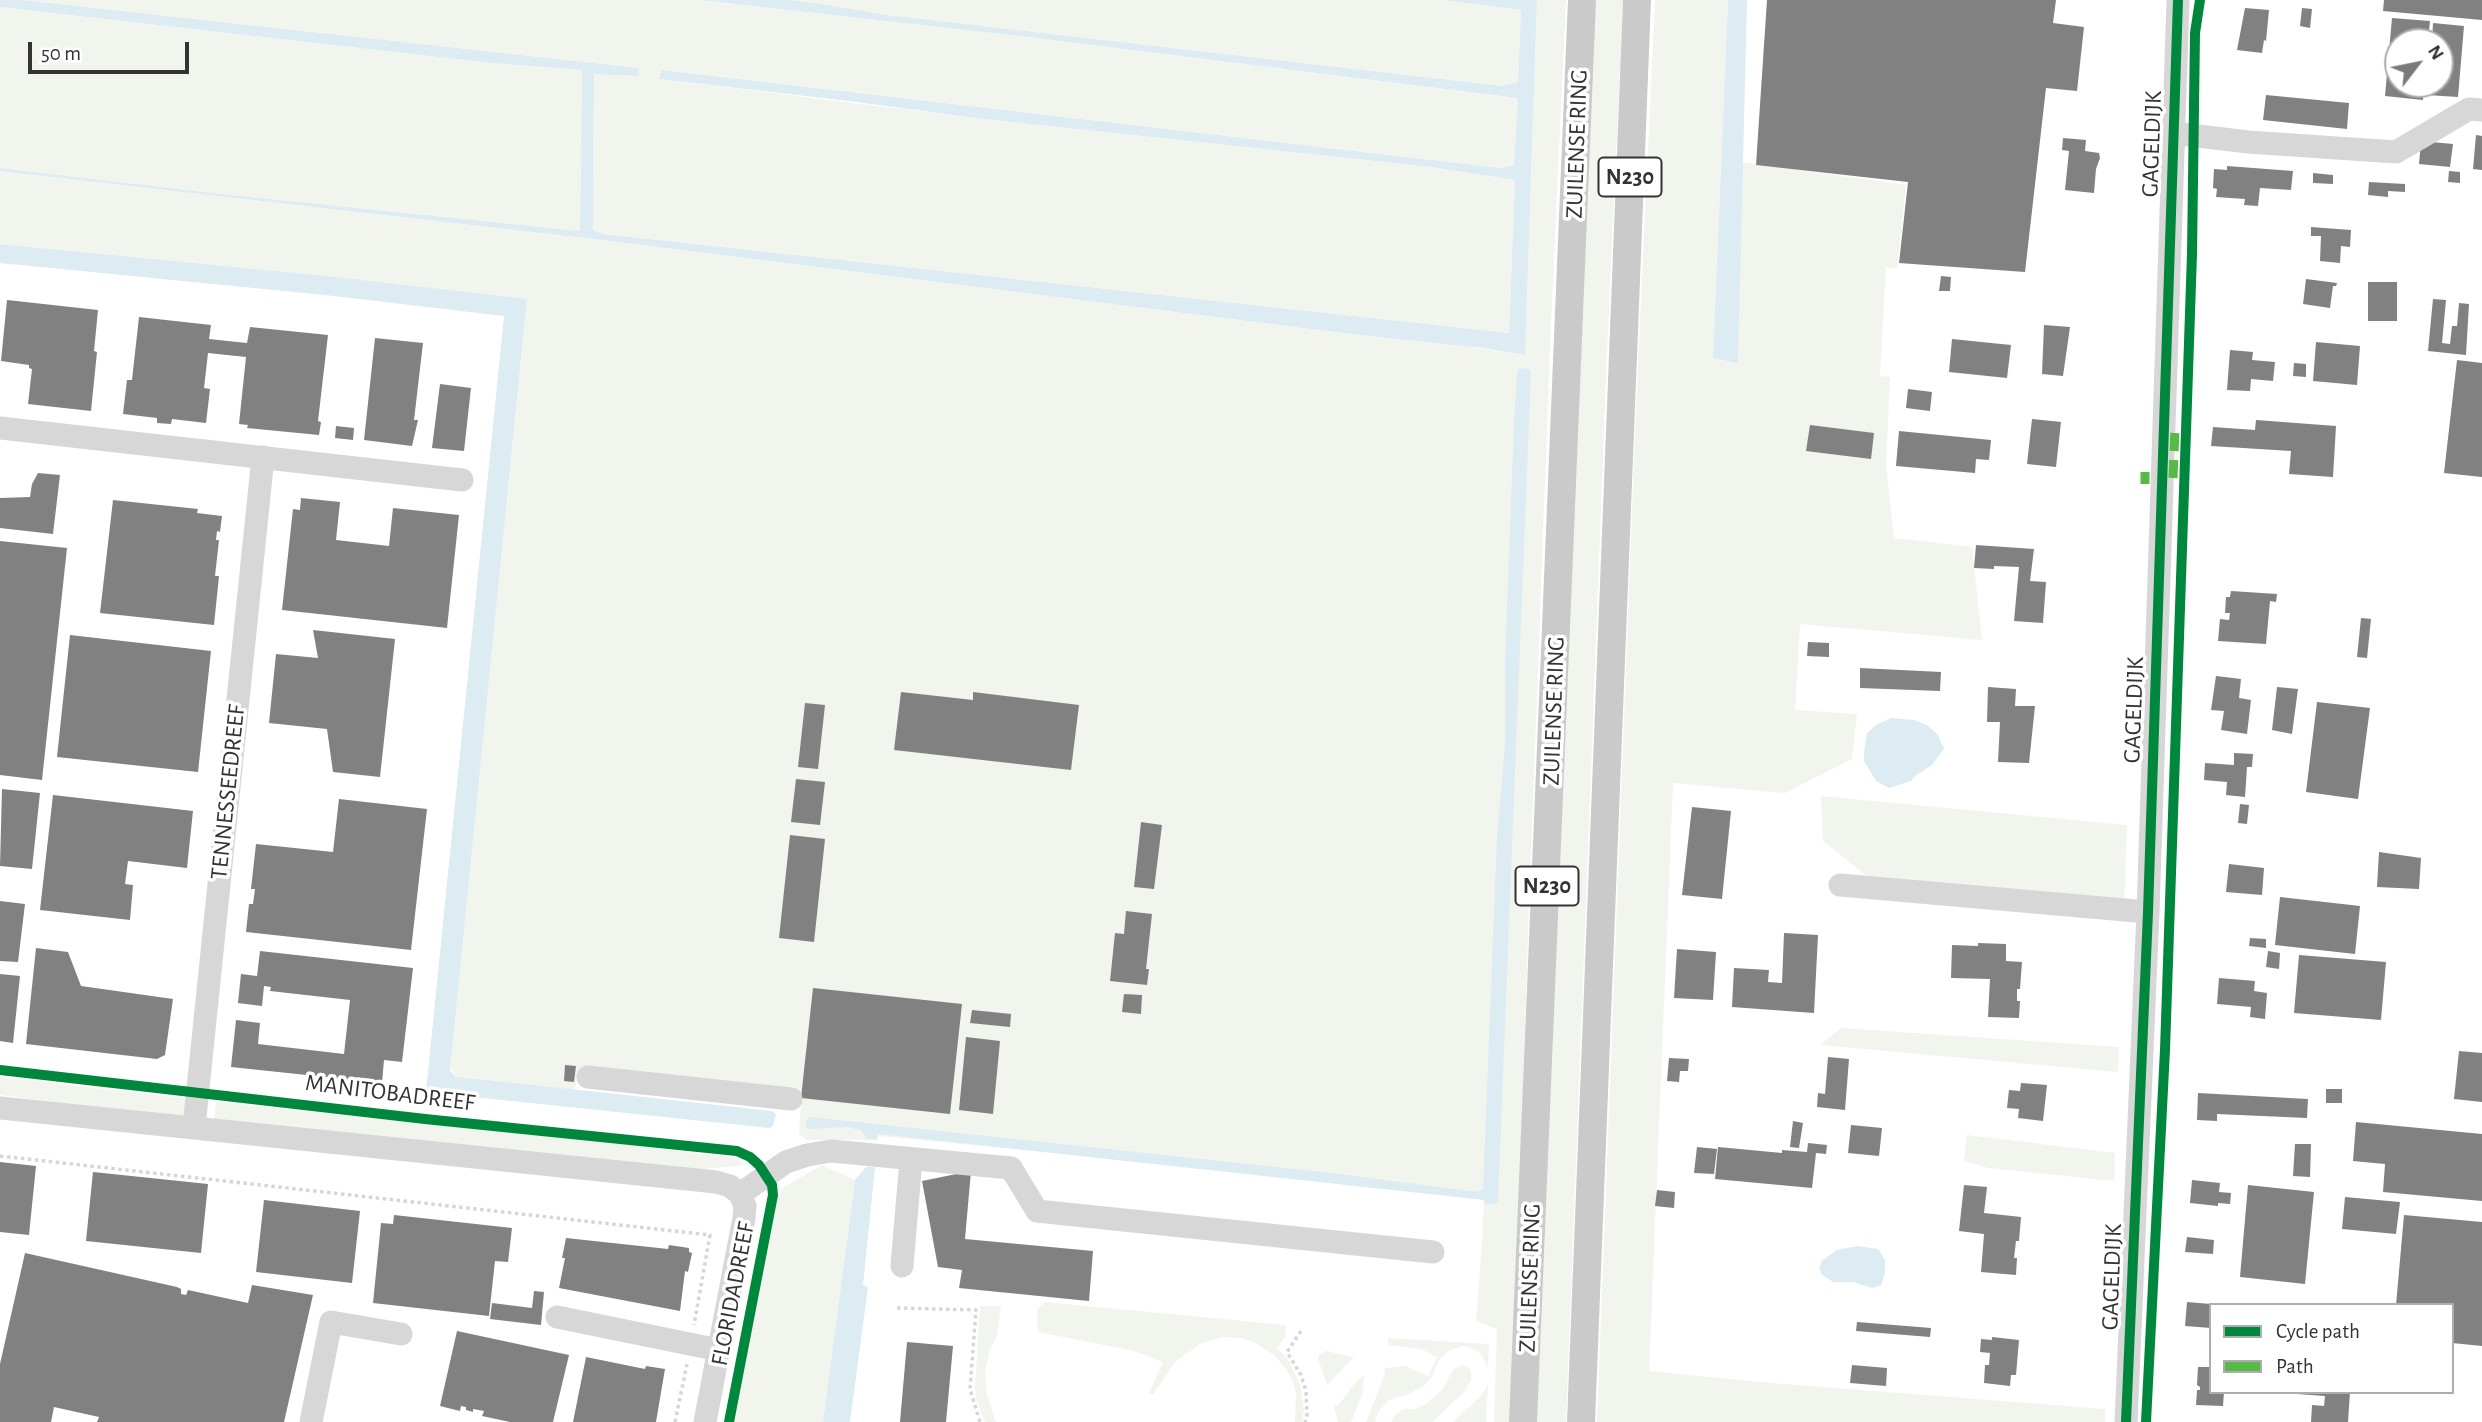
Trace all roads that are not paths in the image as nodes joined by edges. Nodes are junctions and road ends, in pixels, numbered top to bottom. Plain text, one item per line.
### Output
1 (1582, 0) edge
2 (1637, 0) edge
3 (2178, 0) edge
4 (2482, 110) edge
5 (2173, 133) junction
6 (0, 428) edge
7 (263, 457) junction
8 (462, 480) dead end
9 (1840, 885) dead end
10 (2148, 912) junction
11 (588, 1077) dead end
12 (791, 1099) dead end
13 (0, 1108) edge
14 (194, 1127) junction
15 (911, 1158) junction
16 (740, 1194) junction
17 (1433, 1252) dead end
18 (902, 1266) dead end
19 (557, 1317) dead end
20 (401, 1334) dead end
21 (719, 1350) junction
22 (311, 1422) edge
23 (705, 1422) edge
24 (1524, 1422) edge
25 (1581, 1422) edge
26 (2126, 1422) edge

1 - 24 main road, ZUILENSE RING / N230
2 - 25 main road, N230
3 - 5 street, GAGELDIJK
4 - 5 street
5 - 10 street, GAGELDIJK
6 - 7 street
7 - 8 street
7 - 14 street, TENNESSEEDREEF
9 - 10 street
10 - 26 street, GAGELDIJK
11 - 12 street
13 - 14 street
14 - 16 street
15 - 16 street
15 - 17 street
15 - 18 street
16 - 21 street, FLORIDADREEF
19 - 21 street
20 - 22 street
21 - 23 street, FLORIDADREEF

